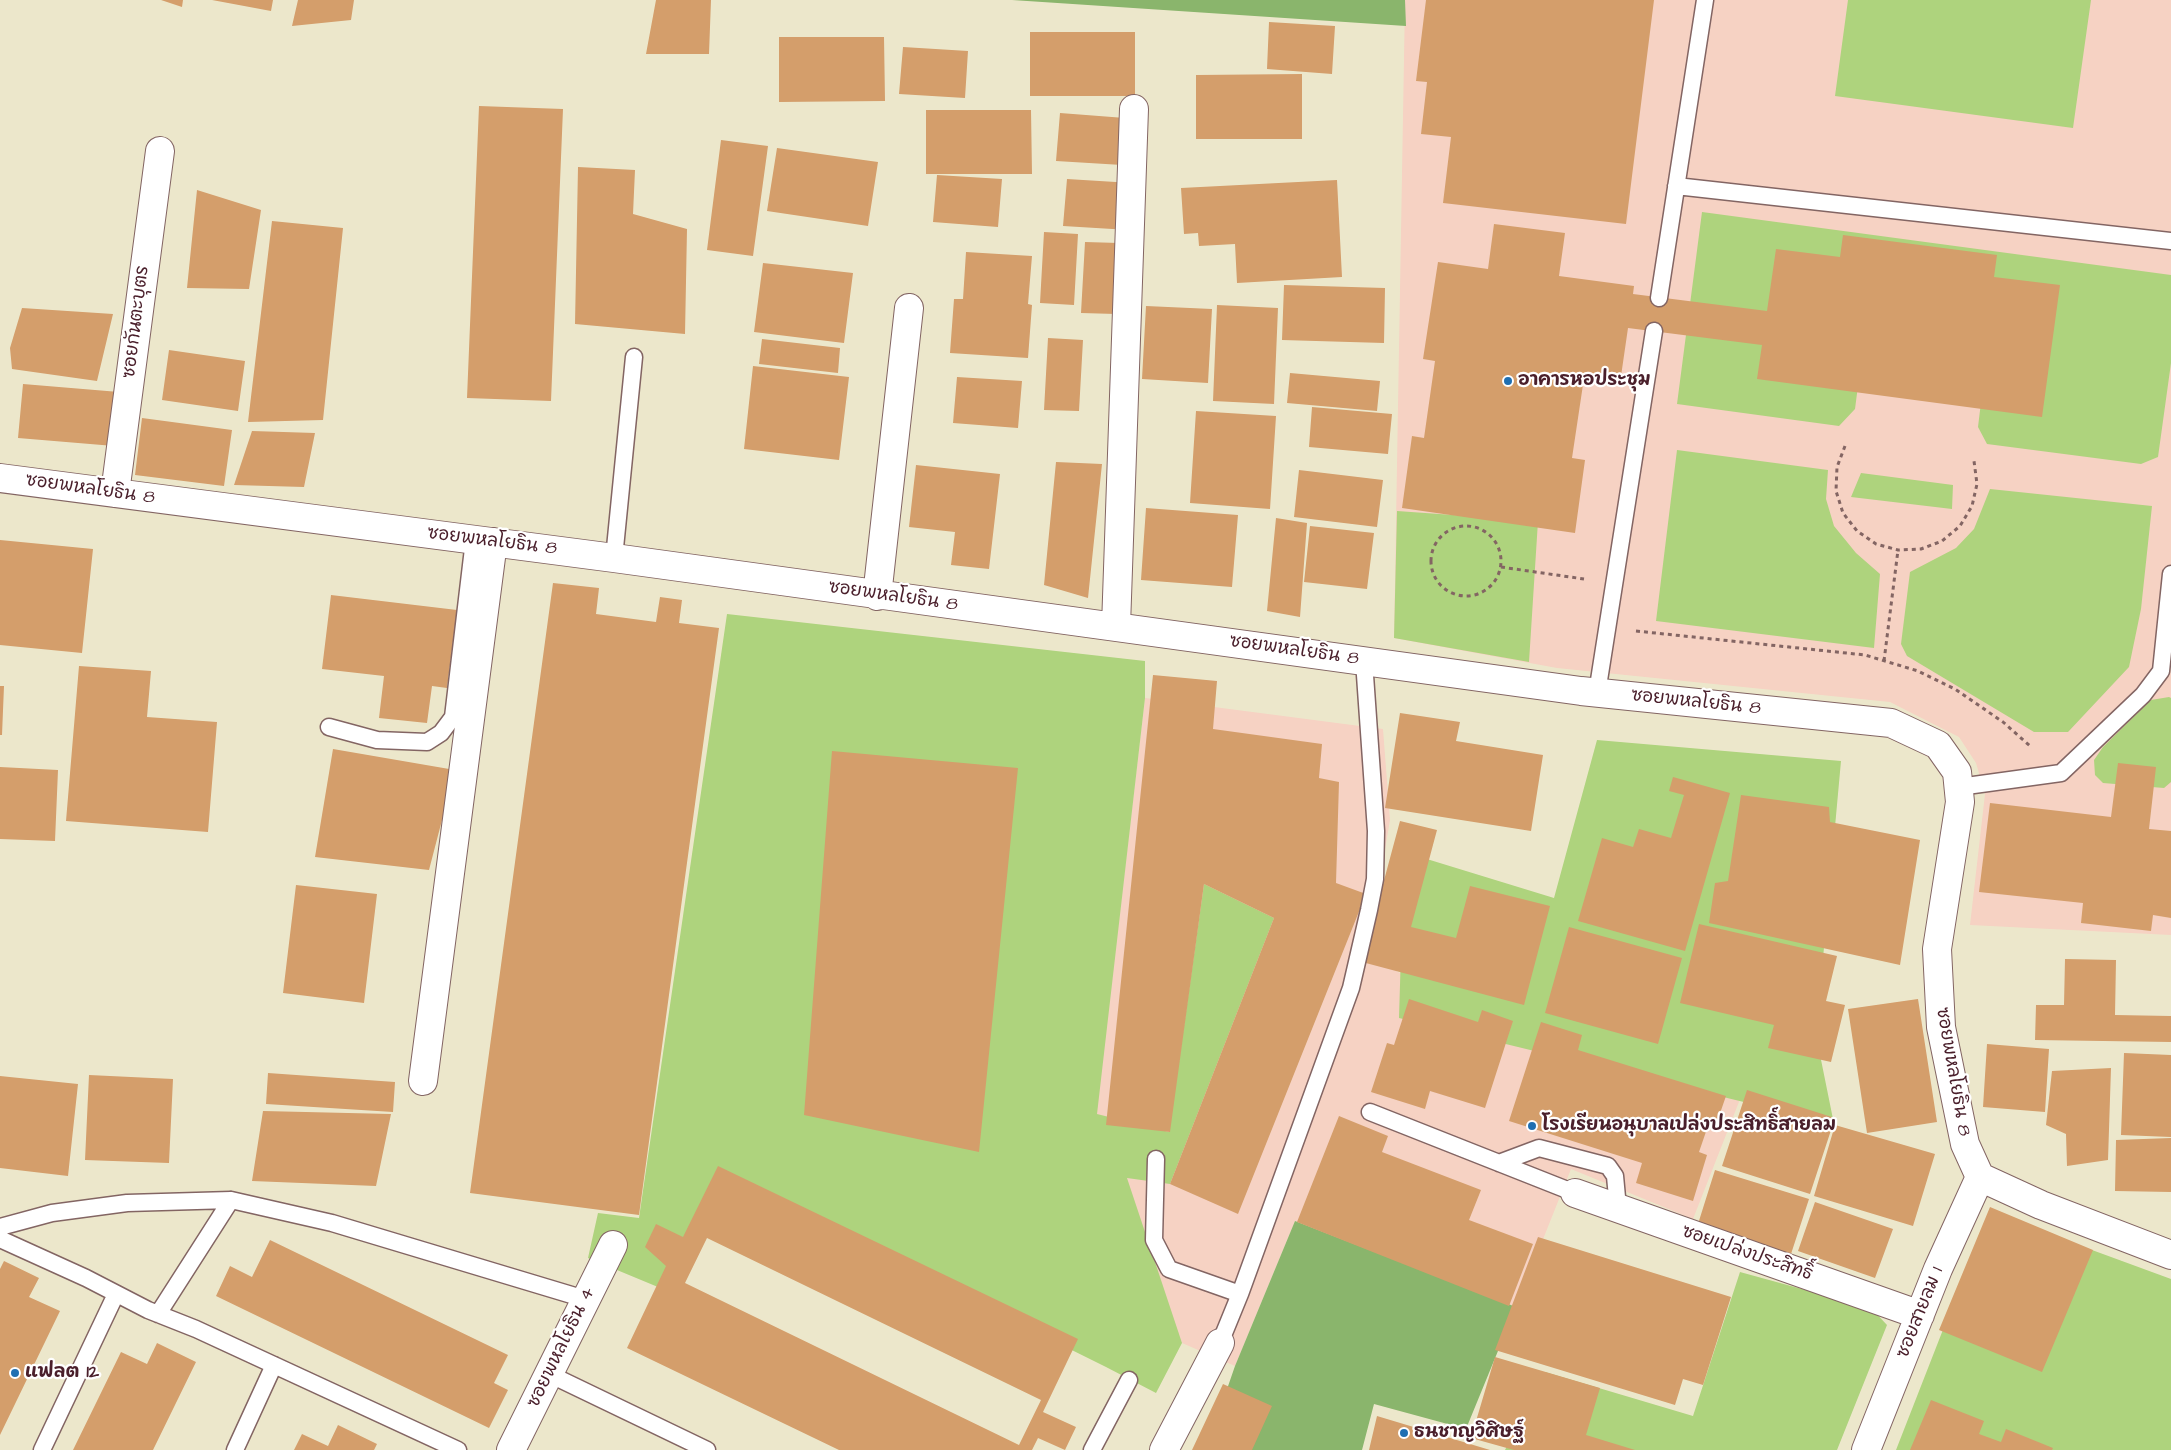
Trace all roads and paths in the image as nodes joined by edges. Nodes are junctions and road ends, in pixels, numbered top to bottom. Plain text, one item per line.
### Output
1 (1705, 0) edge
2 (1134, 109) dead end
3 (160, 151) dead end
4 (1676, 186) junction
5 (2171, 241) edge
6 (1659, 298) dead end
7 (909, 308) dead end
8 (1654, 330) dead end
9 (634, 357) dead end
10 (1845, 446) dead end
11 (1974, 461) dead end
12 (0, 478) edge
13 (115, 493) junction
14 (483, 541) junction
15 (1898, 550) junction
16 (614, 558) junction
17 (1501, 567) junction
18 (2171, 574) edge
19 (1614, 583) junction
20 (877, 596) junction
21 (1116, 626) junction
22 (1608, 628) junction
23 (1364, 660) junction
24 (1884, 661) junction
25 (1597, 693) junction
26 (330, 727) dead end
27 (2061, 772) junction
28 (1959, 787) junction
29 (423, 1081) dead end
30 (1370, 1112) dead end
31 (1156, 1159) dead end
32 (1499, 1163) junction
33 (1980, 1177) junction
34 (1575, 1193) joint
35 (231, 1200) junction
36 (1618, 1208) junction
37 (0, 1227) edge
38 (0, 1239) edge
39 (613, 1245) dead end
40 (2171, 1256) edge
41 (116, 1294) junction
42 (1240, 1294) junction
43 (585, 1300) junction
44 (158, 1314) junction
45 (1920, 1315) junction
46 (1220, 1343) joint
47 (274, 1365) junction
48 (550, 1374) junction
49 (1129, 1380) dead end
50 (448, 1448) edge
51 (42, 1450) edge
52 (235, 1450) edge
53 (511, 1450) edge
54 (707, 1450) edge
55 (1092, 1450) edge
56 (1164, 1450) edge
57 (1866, 1450) edge

1 - 4 lane
2 - 21 street
3 - 13 street, ซอยกันตะบุตร
4 - 5 lane
4 - 6 lane
7 - 20 street
8 - 19 lane
9 - 16 lane
10 - 15 path
11 - 15 path
12 - 13 street, ซอยพหลโยธิน 8
13 - 14 street, ซอยพหลโยธิน 8
14 - 16 street, ซอยพหลโยธิน 8
14 - 26 lane
14 - 29 street
15 - 24 path
16 - 20 street, ซอยพหลโยธิน 8
17 - 17 path
17 - 19 path
18 - 27 lane
19 - 22 lane
20 - 21 street, ซอยพหลโยธิน 8
21 - 23 street, ซอยพหลโยธิน 8
22 - 24 path
22 - 25 lane
23 - 25 street, ซอยพหลโยธิน 8
23 - 42 lane
24 - 27 path
25 - 28 street, ซอยพหลโยธิน 8
27 - 28 lane
28 - 33 street, ซอยพหลโยธิน 8
30 - 32 lane
31 - 42 lane
32 - 34 lane
32 - 36 lane
33 - 40 street
33 - 45 street, ซอยสายลม 1
34 - 36 street, ซอยเปล่งประสิทธิ์
35 - 37 lane
35 - 43 lane
35 - 44 lane
36 - 45 street, ซอยเปล่งประสิทธิ์
38 - 41 lane
39 - 43 street, ซอยพหลโยธิน 4
41 - 44 lane
41 - 51 lane
42 - 46 lane
43 - 48 street, ซอยพหลโยธิน 4
44 - 47 lane
45 - 57 street, ซอยสายลม 1
46 - 56 street
47 - 50 lane
47 - 52 lane
48 - 53 street, ซอยพหลโยธิน 4
48 - 54 lane
49 - 55 lane

